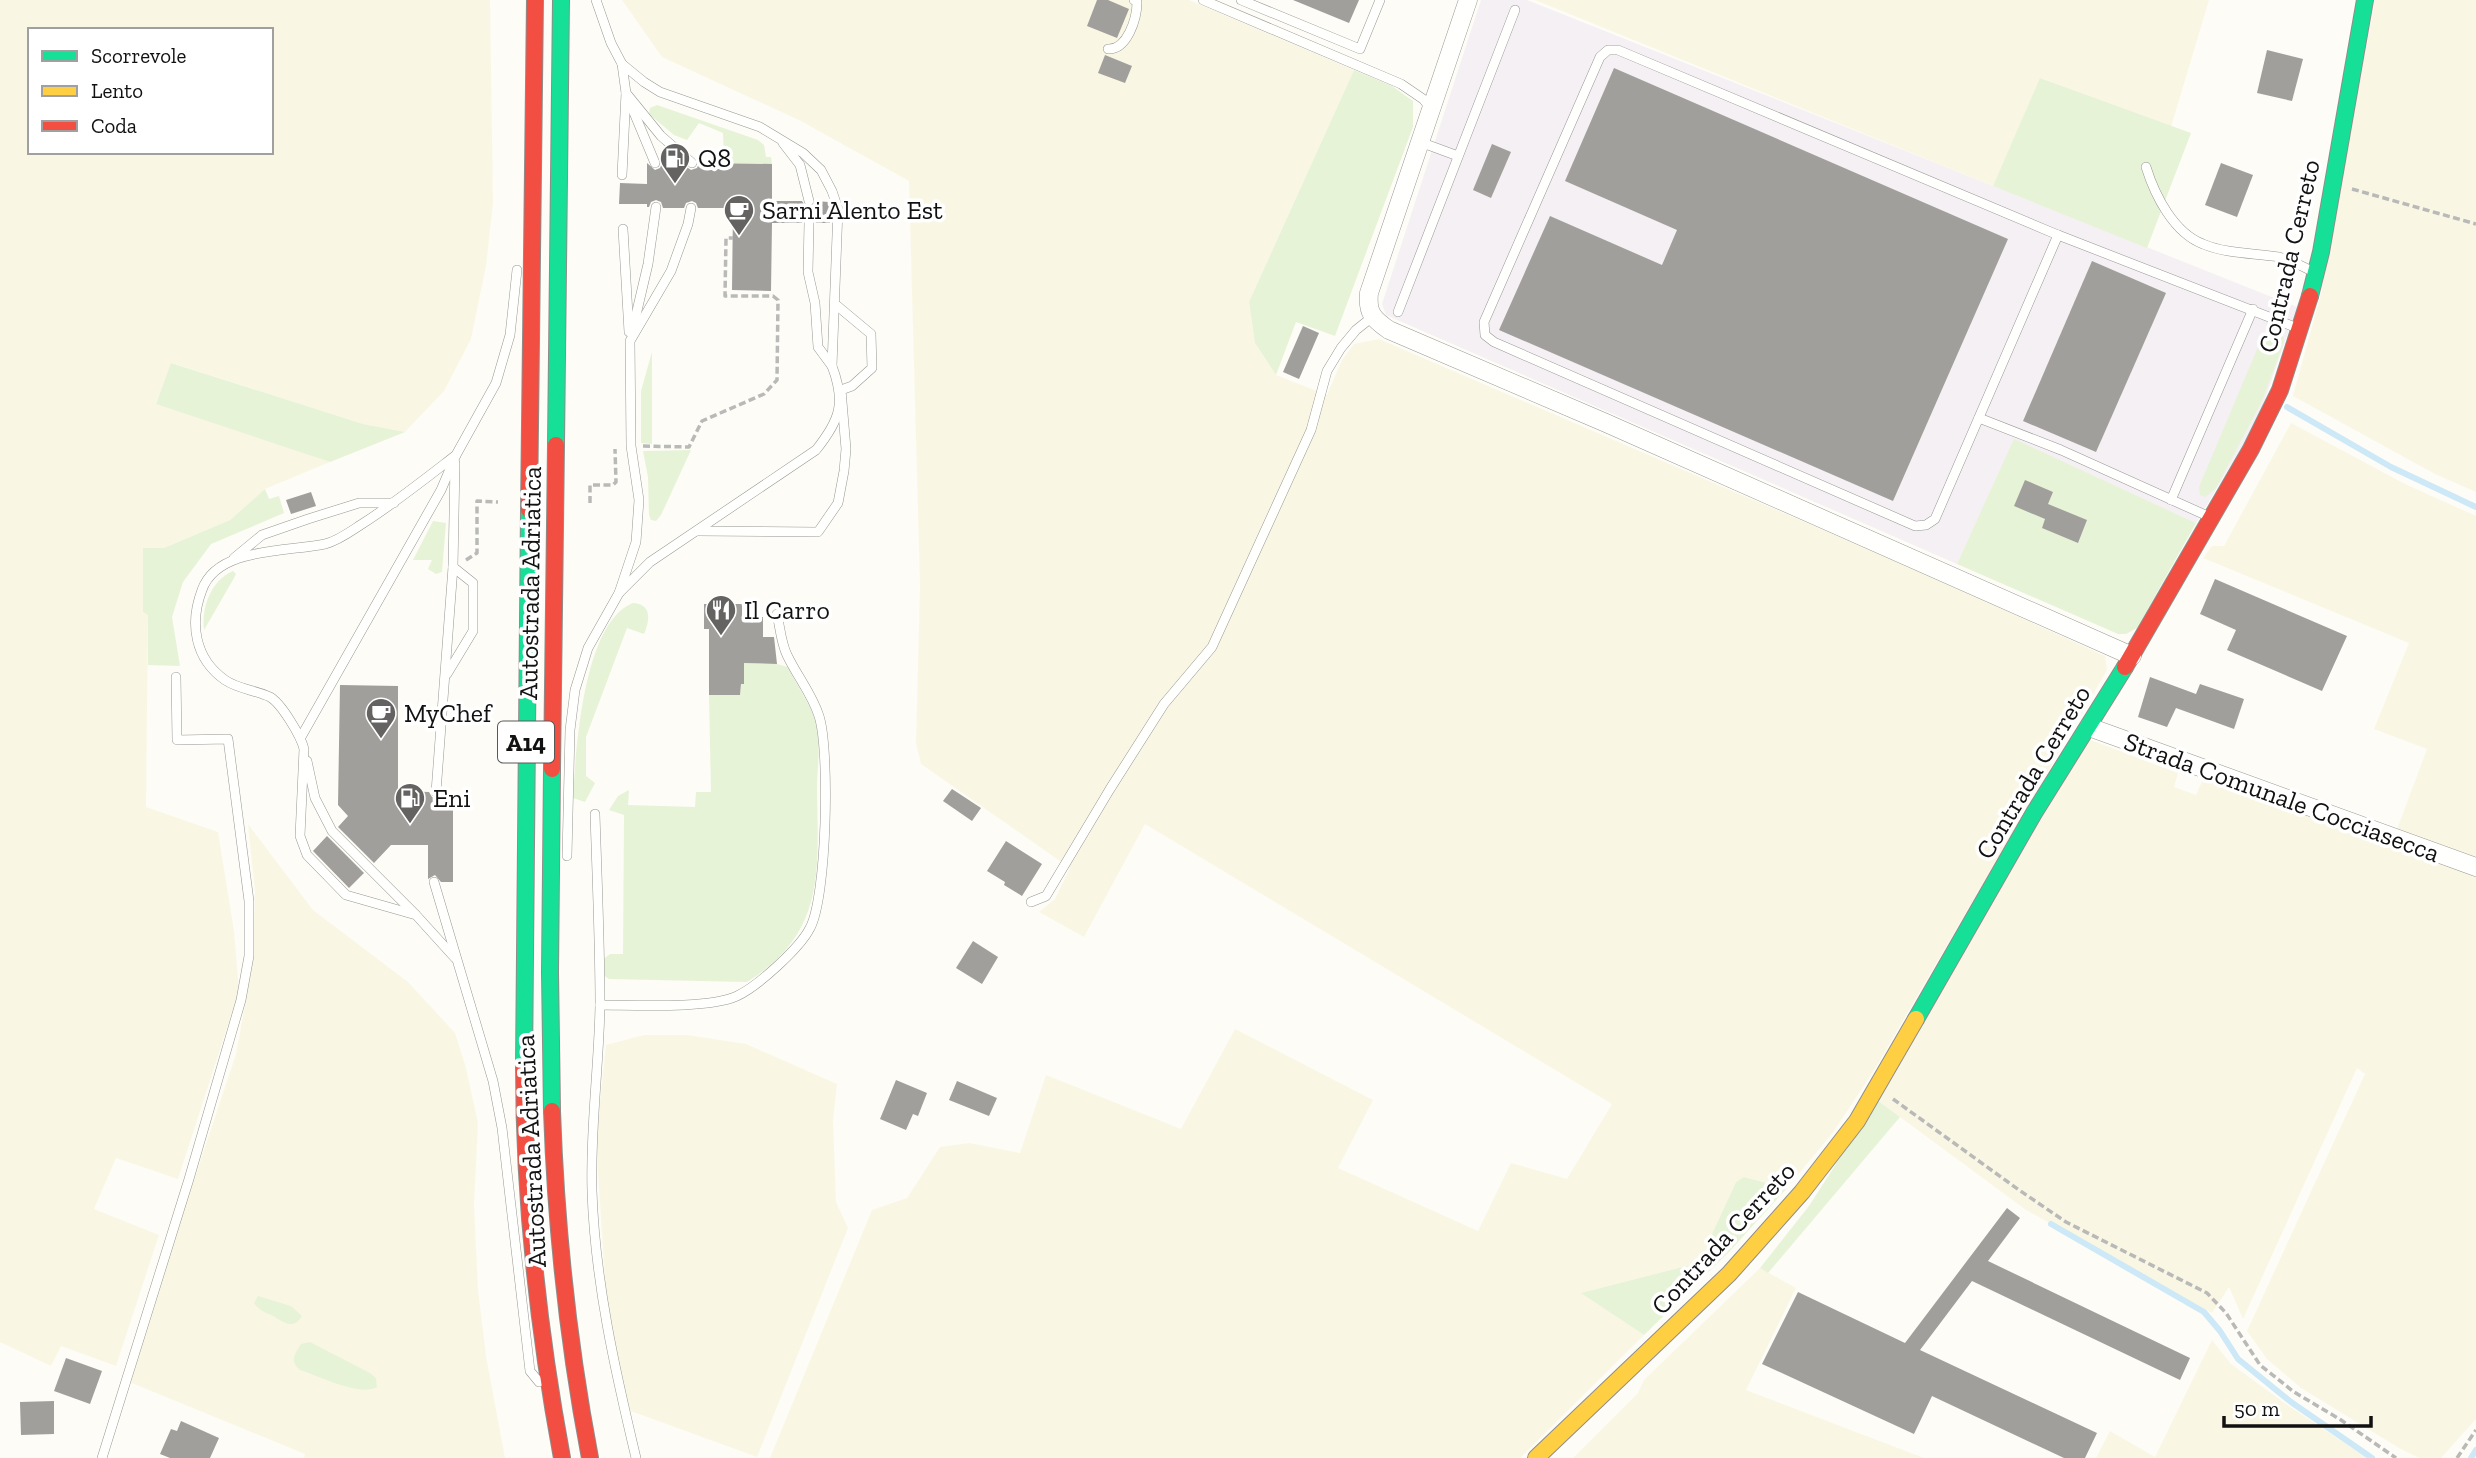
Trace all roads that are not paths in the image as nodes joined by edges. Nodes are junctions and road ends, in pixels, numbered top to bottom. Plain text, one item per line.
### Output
1 (535, 0) edge
2 (561, 0) edge
3 (596, 0) edge
4 (1133, 0) edge
5 (1203, 0) edge
6 (1241, 0) edge
7 (1380, 0) edge
8 (1468, 0) edge
9 (2365, 0) edge
10 (1515, 10) dead end
11 (1108, 49) dead end
12 (622, 64) junction
13 (626, 93) junction
14 (1431, 109) junction
15 (781, 140) junction
16 (1420, 142) junction
17 (1458, 156) junction
18 (655, 163) dead end
19 (692, 163) dead end
20 (2147, 167) dead end
21 (622, 175) dead end
22 (809, 201) dead end
23 (656, 208) dead end
24 (691, 208) dead end
25 (809, 223) dead end
26 (623, 229) dead end
27 (2058, 235) junction
28 (517, 256) dead end
29 (2315, 273) junction
30 (835, 304) junction
31 (2253, 309) junction
32 (1398, 312) dead end
33 (1371, 318) junction
34 (2301, 329) junction
35 (630, 341) junction
36 (832, 366) junction
37 (841, 390) junction
38 (1979, 418) junction
39 (456, 455) junction
40 (2171, 500) junction
41 (394, 503) junction
42 (2212, 519) junction
43 (696, 531) junction
44 (231, 561) junction
45 (453, 567) junction
46 (619, 593) junction
47 (776, 614) dead end
48 (2133, 656) junction
49 (176, 677) dead end
50 (445, 679) junction
51 (2089, 727) junction
52 (301, 737) junction
53 (304, 749) junction
54 (436, 792) dead end
55 (595, 814) dead end
56 (2476, 867) edge
57 (434, 882) dead end
58 (551, 885) junction
59 (1031, 902) dead end
60 (416, 915) junction
61 (455, 958) junction
62 (600, 1005) junction
63 (550, 1394) junction
64 (102, 1458) edge
65 (562, 1458) edge
66 (590, 1458) edge
67 (636, 1458) edge
68 (1536, 1458) edge

1 - 63 main road, Autostrada Adriatica / A14
2 - 58 main road, Autostrada Adriatica / A14
3 - 12 lane
4 - 11 lane
5 - 14 lane
6 - 7 lane
8 - 14 street
9 - 29 main road, Contrada Cerreto
10 - 17 lane
12 - 13 lane
12 - 15 lane
13 - 18 lane
13 - 19 lane
13 - 21 lane
14 - 16 street
15 - 22 lane
15 - 30 lane
16 - 17 lane
16 - 33 street
17 - 32 lane
20 - 29 lane
23 - 35 lane
24 - 35 lane
25 - 36 lane
26 - 35 lane
27 - 31 lane
27 - 38 lane
27 - 38 lane
28 - 39 lane
29 - 34 main road, Contrada Cerreto
30 - 36 lane
30 - 37 lane
31 - 34 lane
31 - 40 lane
33 - 48 street
33 - 59 lane
34 - 42 main road, Contrada Cerreto
35 - 46 lane
36 - 37 lane
37 - 43 lane
37 - 43 lane
38 - 40 lane
39 - 41 lane
39 - 45 lane
39 - 52 lane
40 - 42 lane
41 - 44 lane
41 - 44 lane
42 - 48 main road, Contrada Cerreto
43 - 46 lane
44 - 52 lane
45 - 50 lane
45 - 50 lane
46 - 58 lane
47 - 62 lane
48 - 51 main road, Contrada Cerreto
49 - 64 lane
50 - 54 lane
51 - 56 street, Strada Comunale Cocciasecca
51 - 68 main road, Contrada Cerreto
52 - 53 lane
53 - 60 lane
53 - 60 lane
55 - 62 lane
57 - 61 lane
58 - 66 main road, Autostrada Adriatica / A14
60 - 61 lane
61 - 63 lane
62 - 67 lane
63 - 65 main road, Autostrada Adriatica / A14

